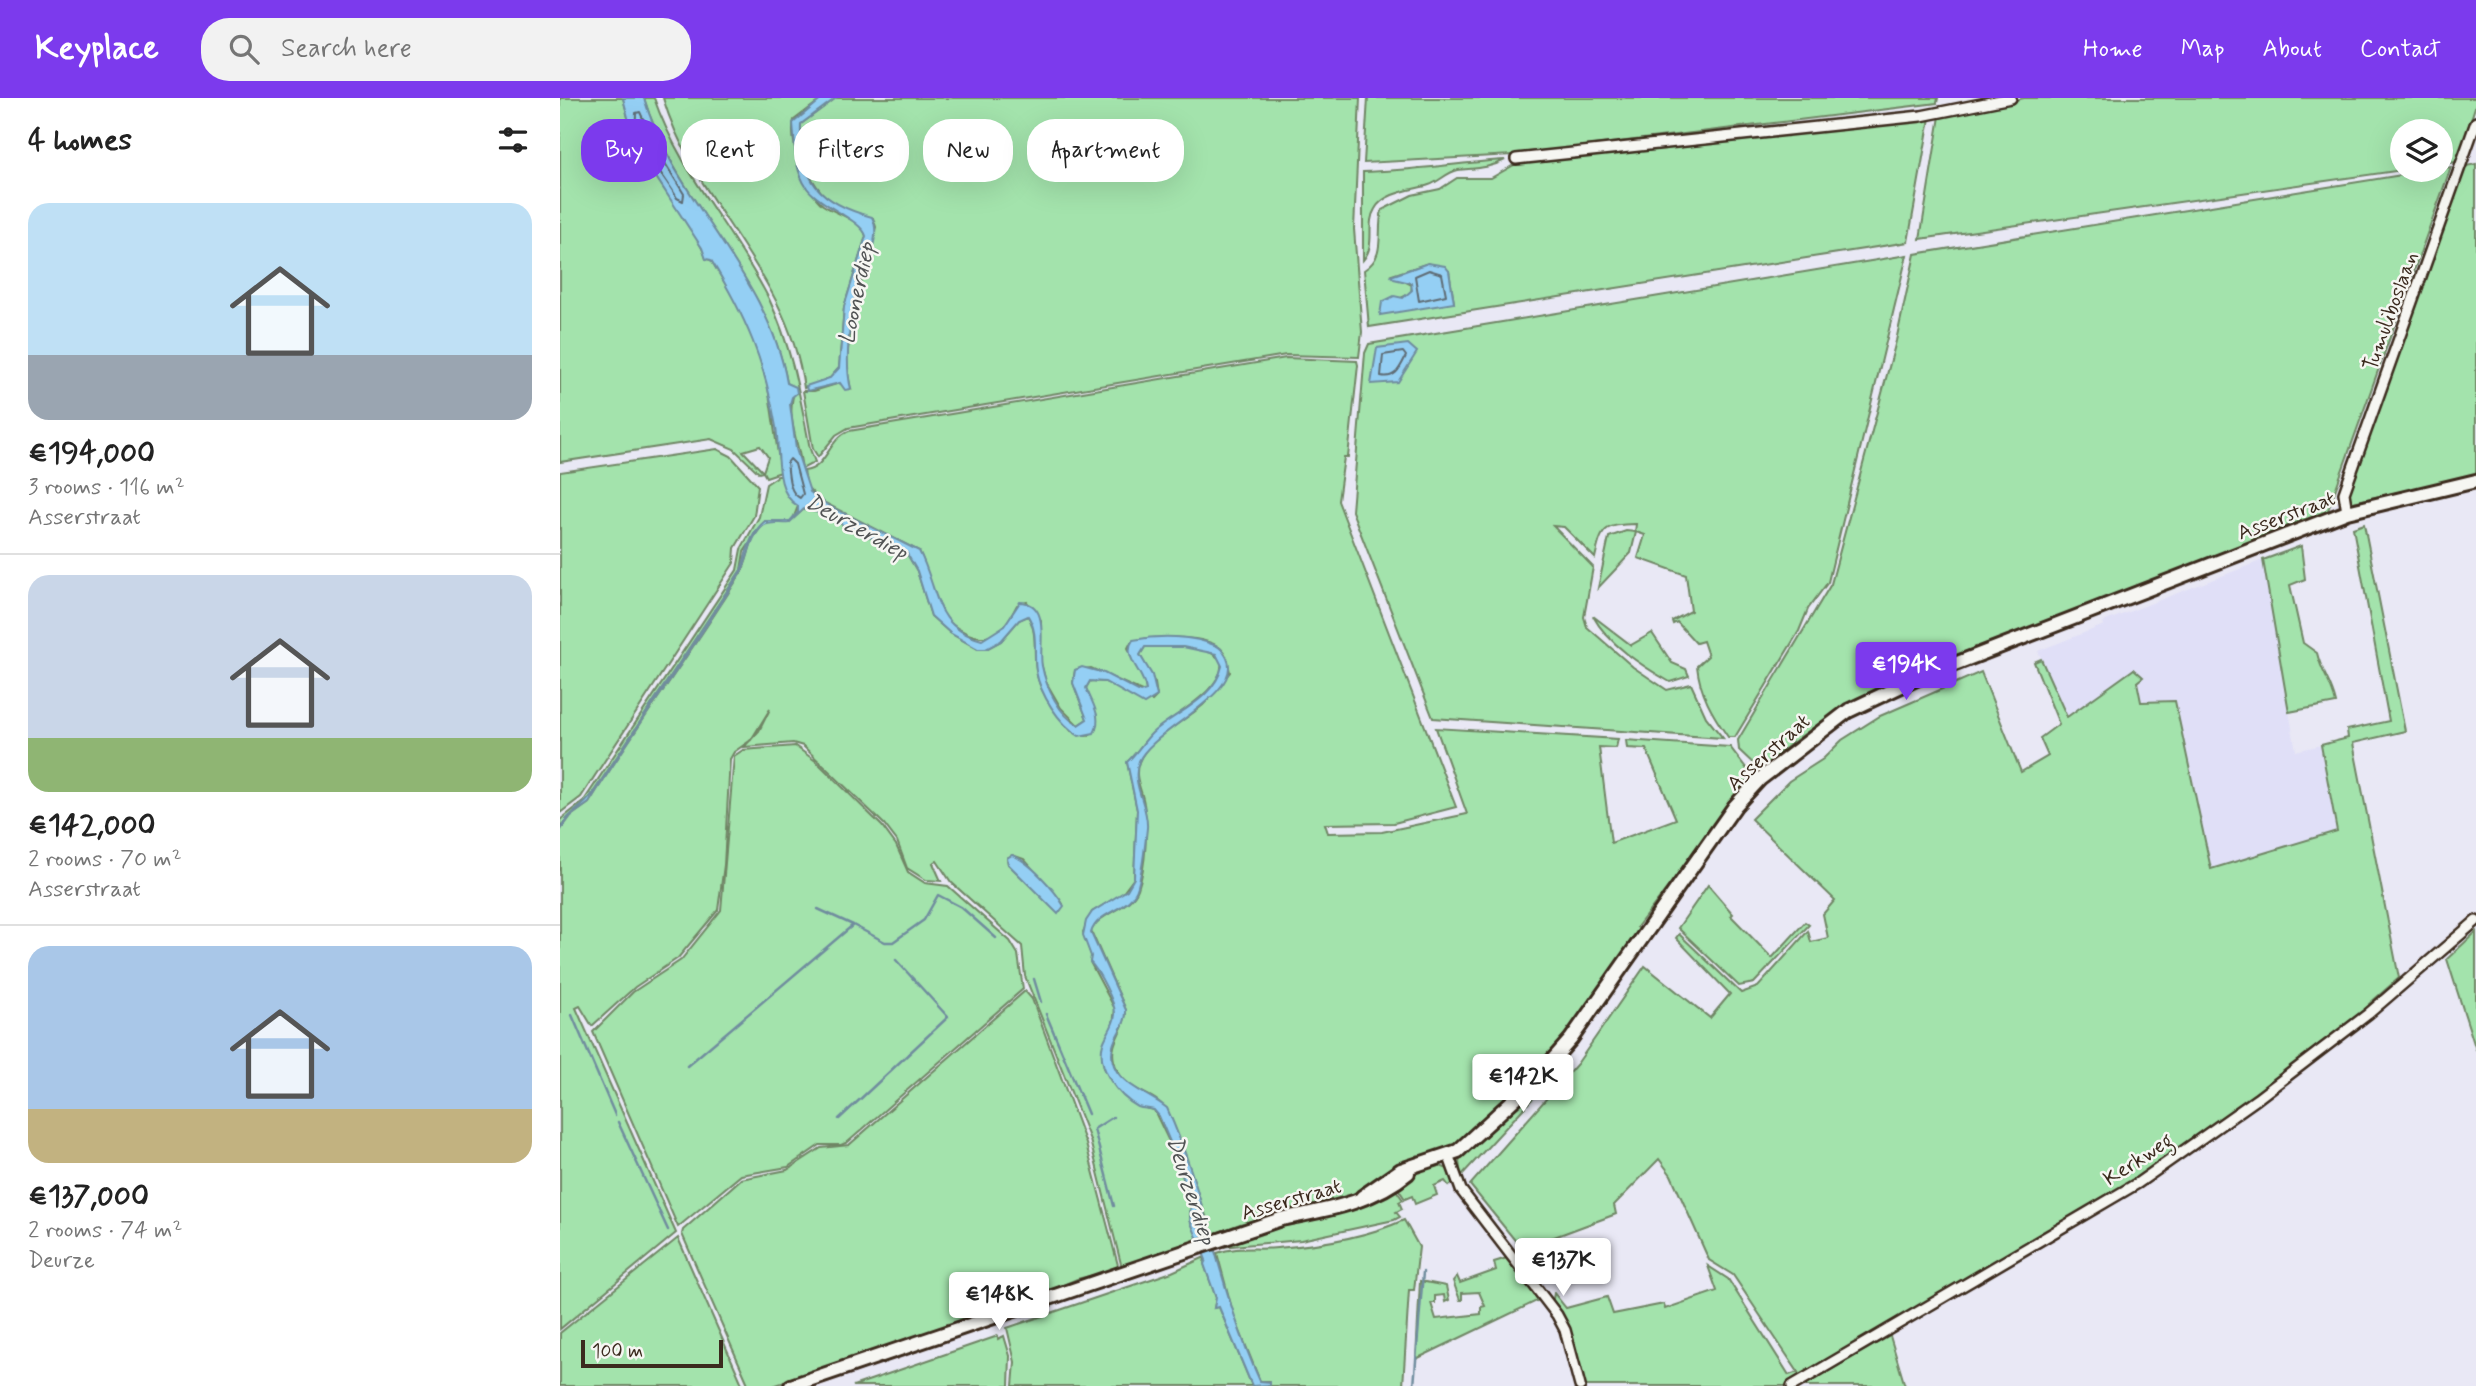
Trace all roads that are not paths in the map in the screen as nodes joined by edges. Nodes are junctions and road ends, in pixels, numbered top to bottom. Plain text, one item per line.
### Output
1 (2011, 98) edge
2 (2476, 122) edge
3 (1516, 159) dead end
4 (2476, 481) edge
5 (2347, 512) junction
6 (2476, 921) edge
7 (1449, 1157) junction
8 (791, 1386) edge
9 (1580, 1386) edge
10 (1792, 1386) edge

1 - 3 street
2 - 5 street, Tumuliboslaan
4 - 5 main road, Asserstraat
5 - 7 main road, Asserstraat
6 - 10 street, Kerkweg
7 - 8 main road, Asserstraat
7 - 9 street

